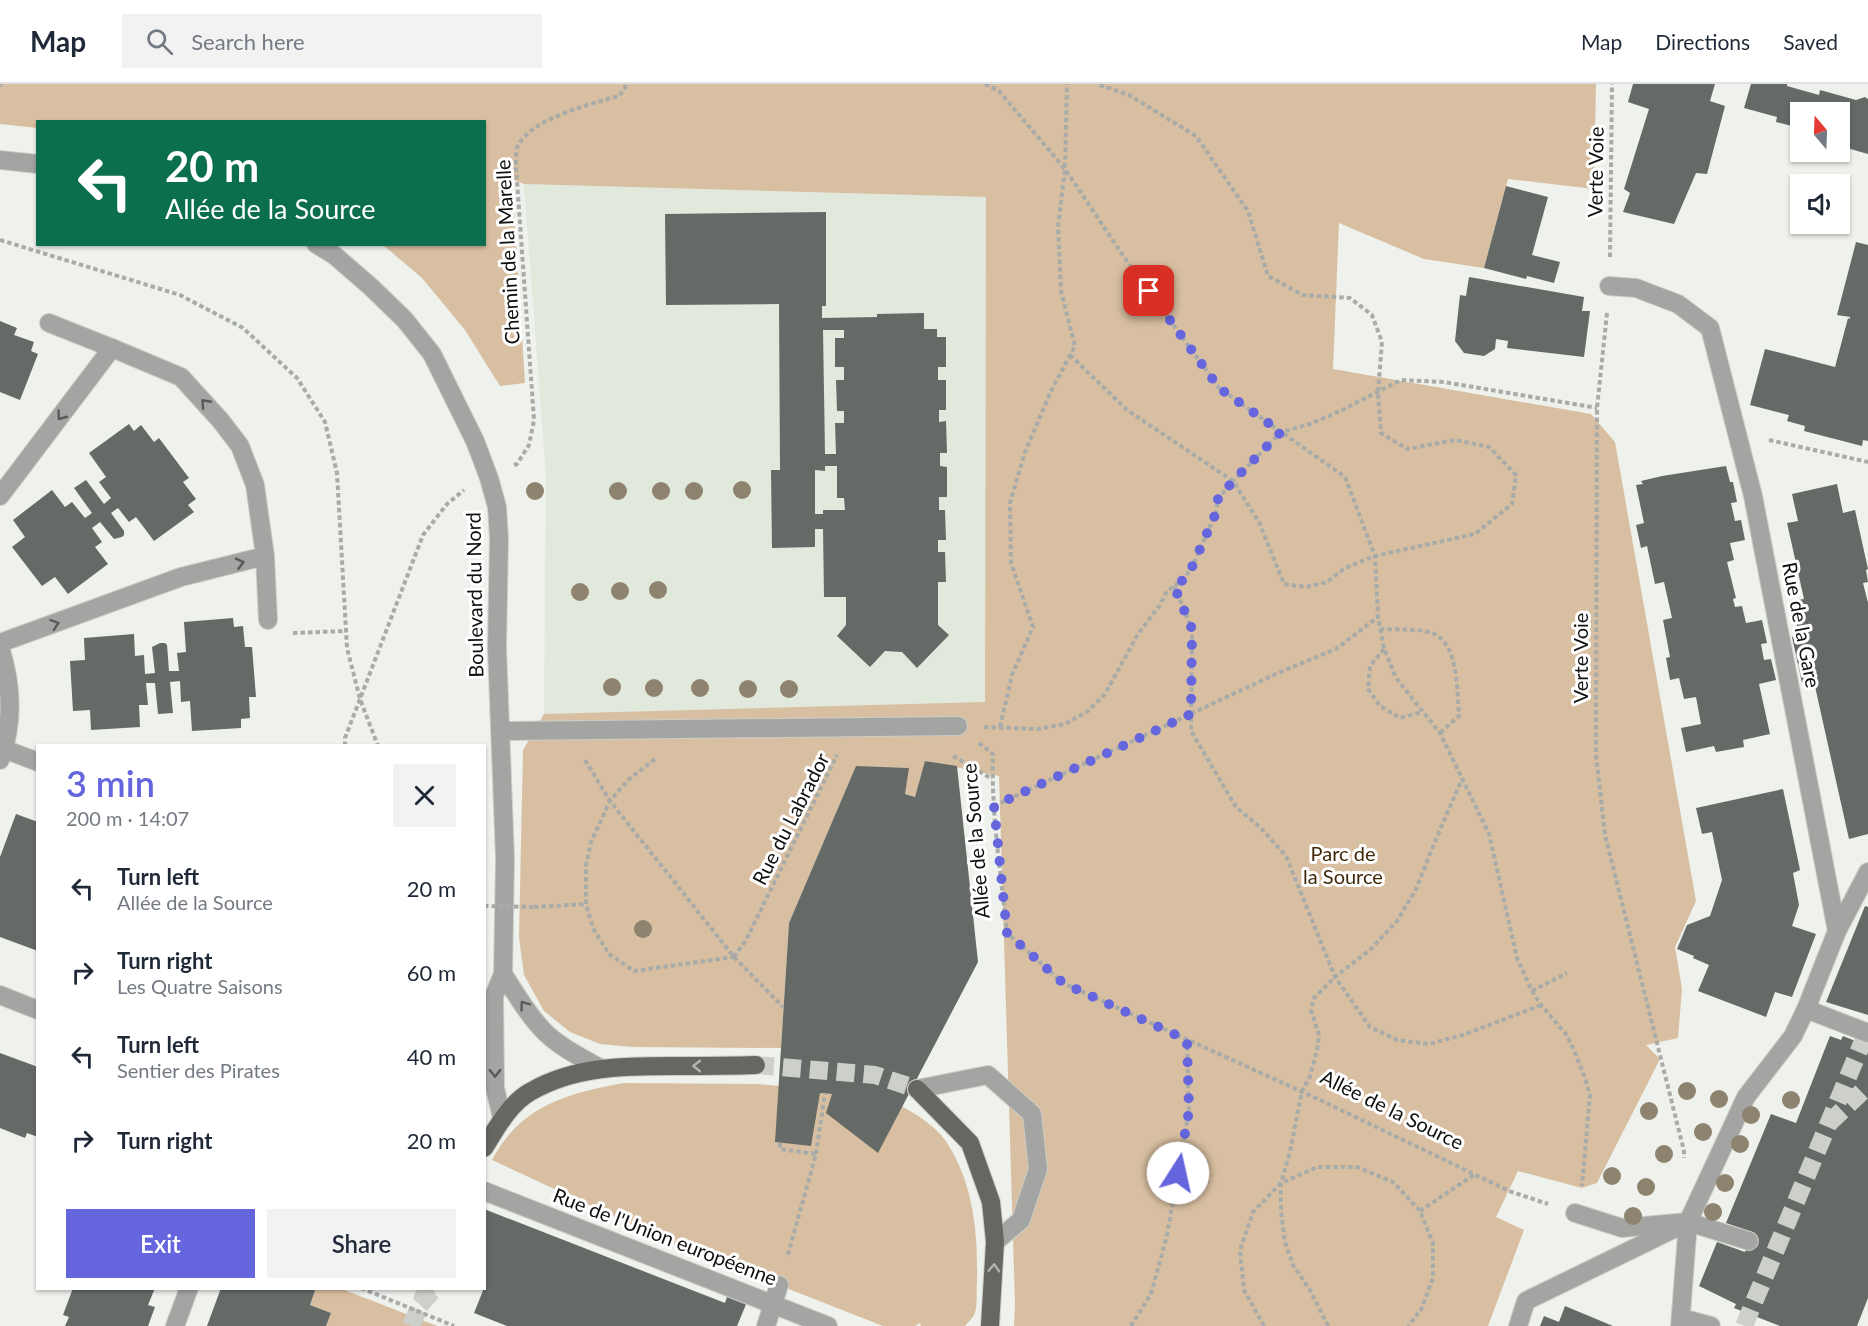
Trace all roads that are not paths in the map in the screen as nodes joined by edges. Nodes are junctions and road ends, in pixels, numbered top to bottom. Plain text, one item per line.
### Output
1 (0, 160) edge
2 (36, 164) edge
3 (319, 246) edge
4 (1610, 286) road end
5 (49, 323) dead end
6 (112, 348) junction
7 (0, 496) edge
8 (265, 556) junction
9 (268, 620) road end
10 (0, 645) edge
11 (958, 726) road end
12 (501, 731) junction
13 (2, 754) edge
14 (36, 762) edge
15 (1868, 872) edge
16 (1837, 931) junction
17 (503, 974) junction
18 (0, 994) edge
19 (36, 1009) edge
20 (1806, 1009) junction
21 (1868, 1033) edge
22 (756, 1065) tunnel mouth
23 (600, 1068) junction
24 (917, 1089) joint
25 (502, 1118) junction
26 (486, 1145) edge
27 (486, 1192) edge
28 (1575, 1212) road end
29 (1688, 1222) junction
30 (995, 1242) junction
31 (1749, 1242) dead end
32 (779, 1285) road end
33 (188, 1290) edge
34 (770, 1315) edge
35 (1681, 1322) edge
36 (175, 1326) edge
37 (828, 1326) edge
38 (990, 1326) edge
39 (1518, 1326) edge
40 (1711, 1326) edge

1 - 2 street
3 - 12 street, Boulevard du Nord
4 - 16 street, Rue de la Gare
5 - 6 street
6 -> 7 street
8 -> 6 street
8 - 9 street
10 -> 8 street
10 - 13 street
11 - 12 street
12 - 17 street, Boulevard du Nord
13 - 14 street
15 - 16 street
16 - 20 street
23 -> 17 street
17 -> 25 street, Boulevard du Nord
18 - 19 street
20 - 21 street
20 - 29 street
22 -> 23 main road
23 - 25 main road
24 - 30 main road
24 - 30 street
25 - 26 main road
27 - 34 street, Rue de l'Union européenne
28 - 29 street
29 - 31 street
29 - 35 street
29 - 39 street
38 -> 30 main road
32 - 34 street
33 - 36 street
34 - 37 street, Rue de l'Union européenne
35 - 40 street

